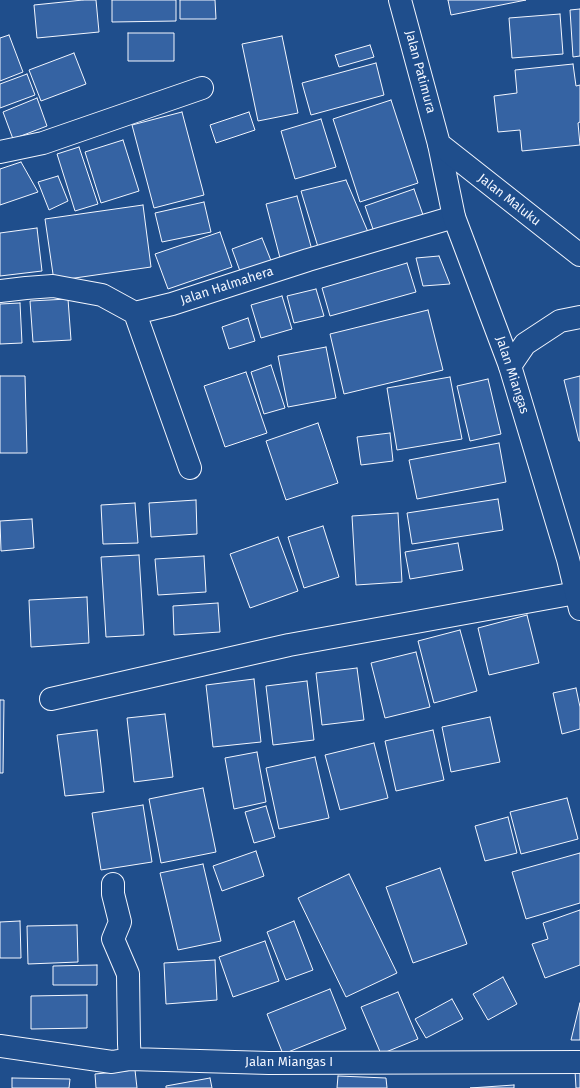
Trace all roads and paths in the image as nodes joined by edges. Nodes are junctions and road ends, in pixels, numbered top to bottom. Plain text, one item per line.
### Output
1 (400, 0) edge
2 (202, 88) dead end
3 (439, 144) junction
4 (0, 152) edge
5 (454, 217) junction
6 (580, 255) edge
7 (0, 291) edge
8 (135, 314) junction
9 (580, 318) edge
10 (510, 366) junction
11 (190, 468) dead end
12 (578, 601) edge
13 (51, 699) dead end
14 (113, 884) dead end
15 (0, 1046) edge
16 (130, 1059) junction
17 (580, 1062) edge

1 - 3 street, Jalan Patimura
2 - 4 street
3 - 5 street, Jalan Miangas
3 - 6 street, Jalan Maluku
5 - 8 street, Jalan Halmahera
5 - 10 street, Jalan Miangas
7 - 8 street
8 - 11 street
9 - 10 street
10 - 12 street, Jalan Miangas
12 - 13 street
14 - 16 street
15 - 16 street, Jalan Miangas I
16 - 17 street, Jalan Miangas I

